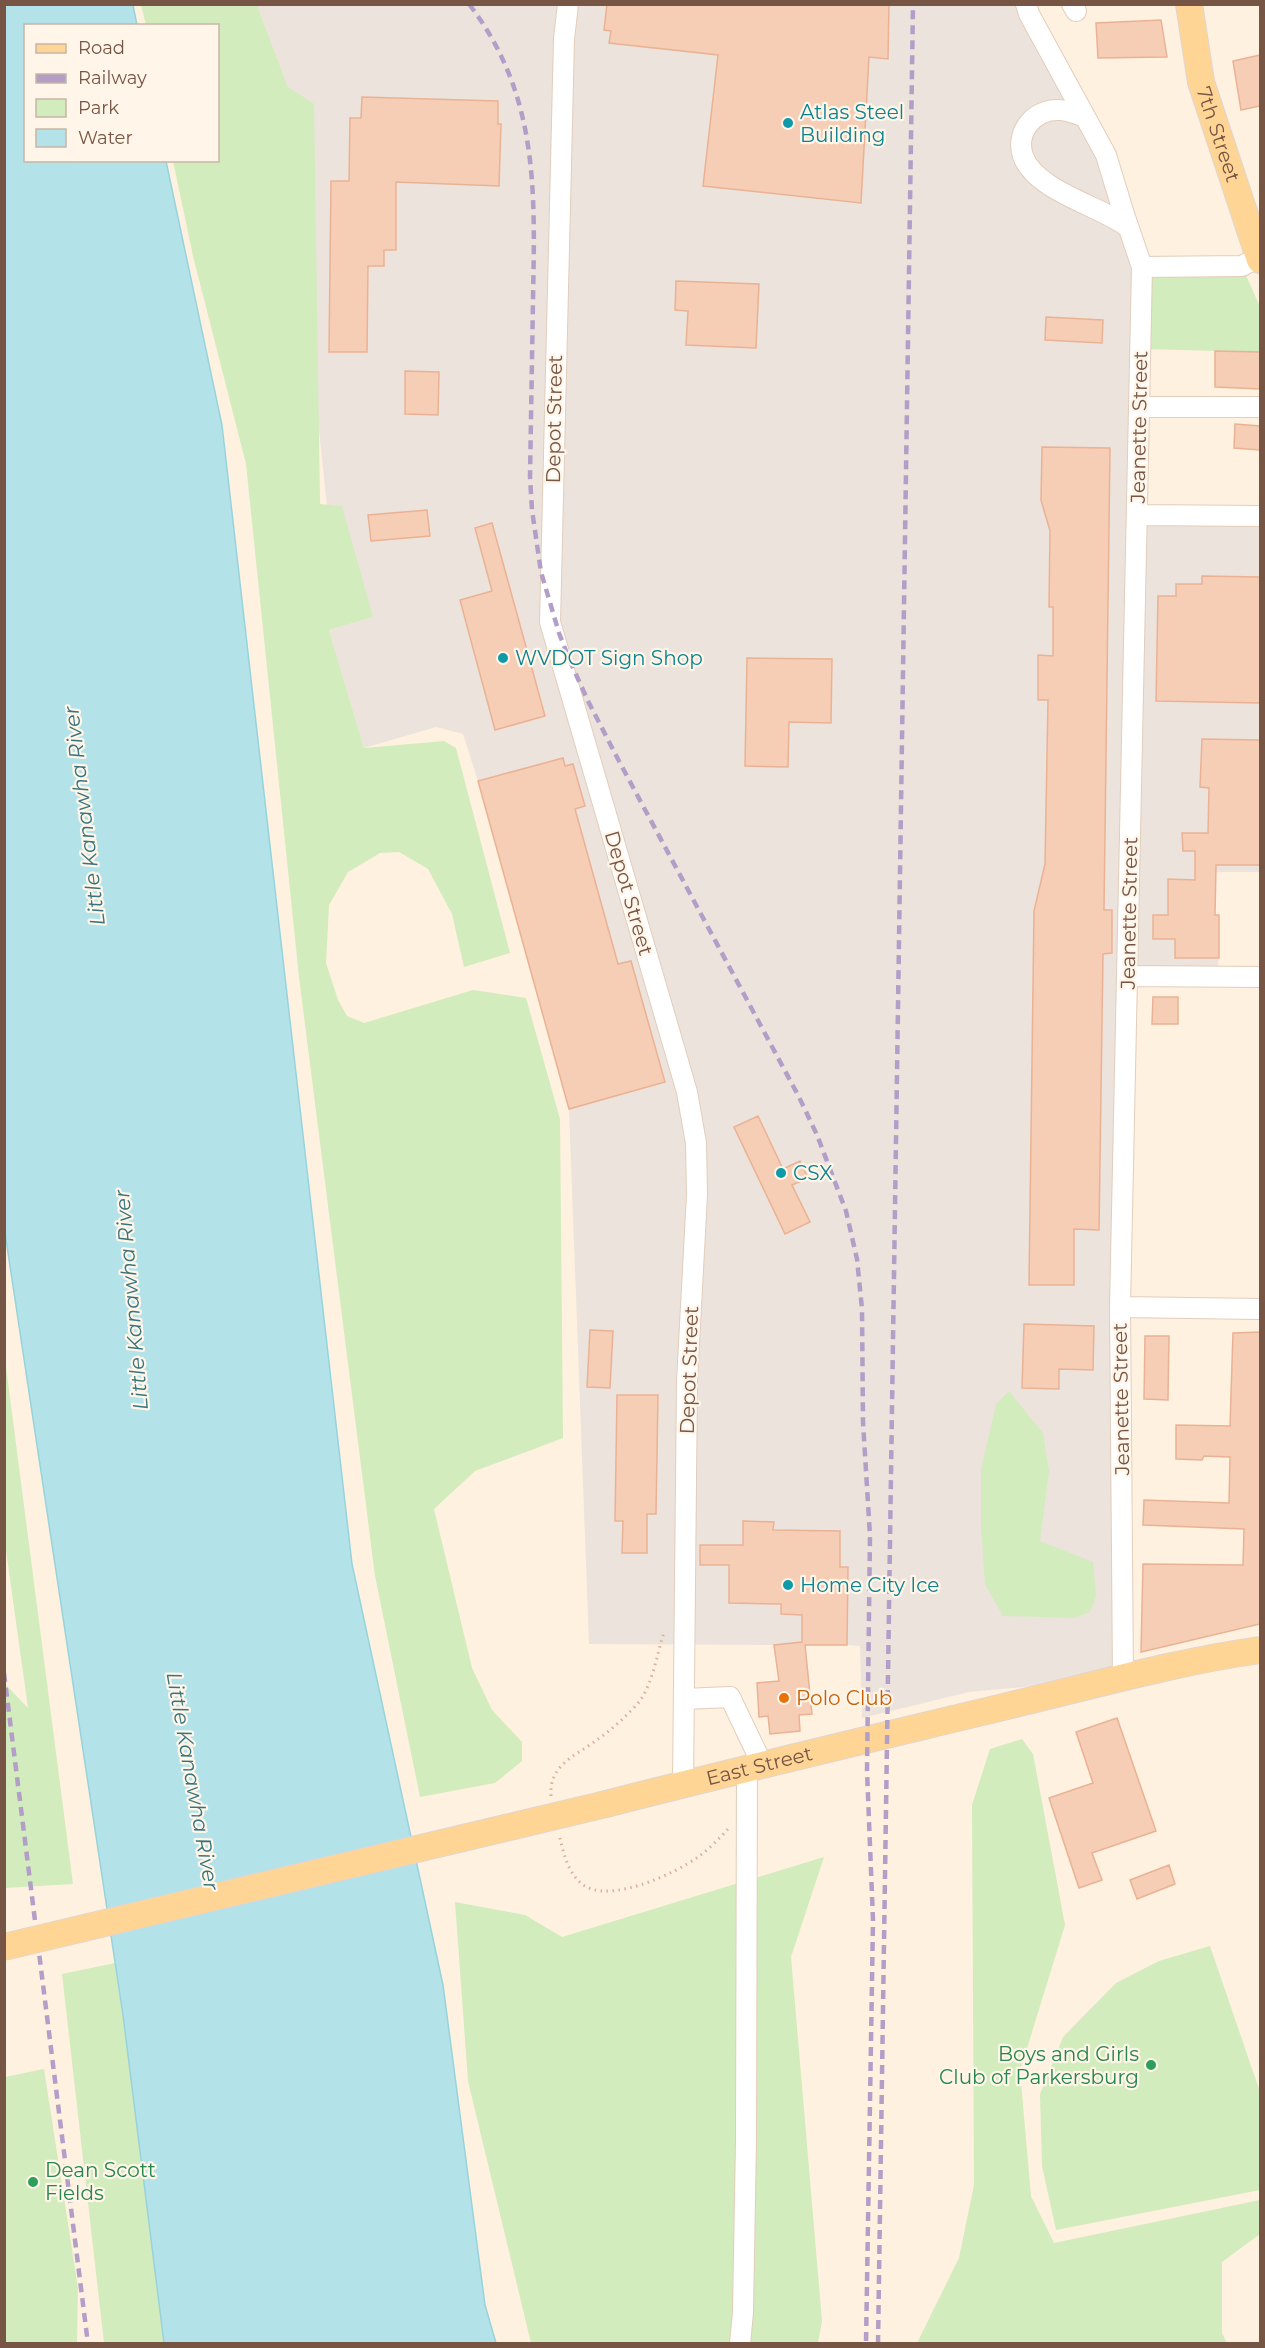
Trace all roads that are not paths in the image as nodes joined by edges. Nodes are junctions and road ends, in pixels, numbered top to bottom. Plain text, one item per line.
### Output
1 (568, 4) edge
2 (1026, 4) edge
3 (1189, 4) edge
4 (1085, 117) junction
5 (1128, 227) junction
6 (1260, 259) edge
7 (1142, 267) junction
8 (1140, 407) junction
9 (1260, 407) edge
10 (1137, 515) junction
11 (1260, 516) edge
12 (1127, 976) junction
13 (1260, 977) edge
14 (1120, 1307) junction
15 (1260, 1309) edge
16 (1260, 1650) edge
17 (1124, 1678) junction
18 (684, 1699) junction
19 (754, 1766) junction
20 (683, 1784) junction
21 (4, 1947) edge
22 (740, 2343) edge

1 - 18 street, Depot Street
2 - 4 street
3 - 6 main road, 7th Street
4 - 5 street
4 - 5 street
5 - 7 street
6 - 7 street
7 - 8 street, Jeanette Street
8 - 9 street
8 - 10 street, Jeanette Street
10 - 11 street
10 - 12 street, Jeanette Street
12 - 13 street
12 - 14 street, Jeanette Street
14 - 15 street
14 - 17 street, Jeanette Street
16 - 17 main road, East Street
17 - 19 main road, East Street
18 - 19 street
18 - 20 street, Depot Street
19 - 20 main road, East Street
19 - 22 street
20 - 21 main road, East Street, bridge

